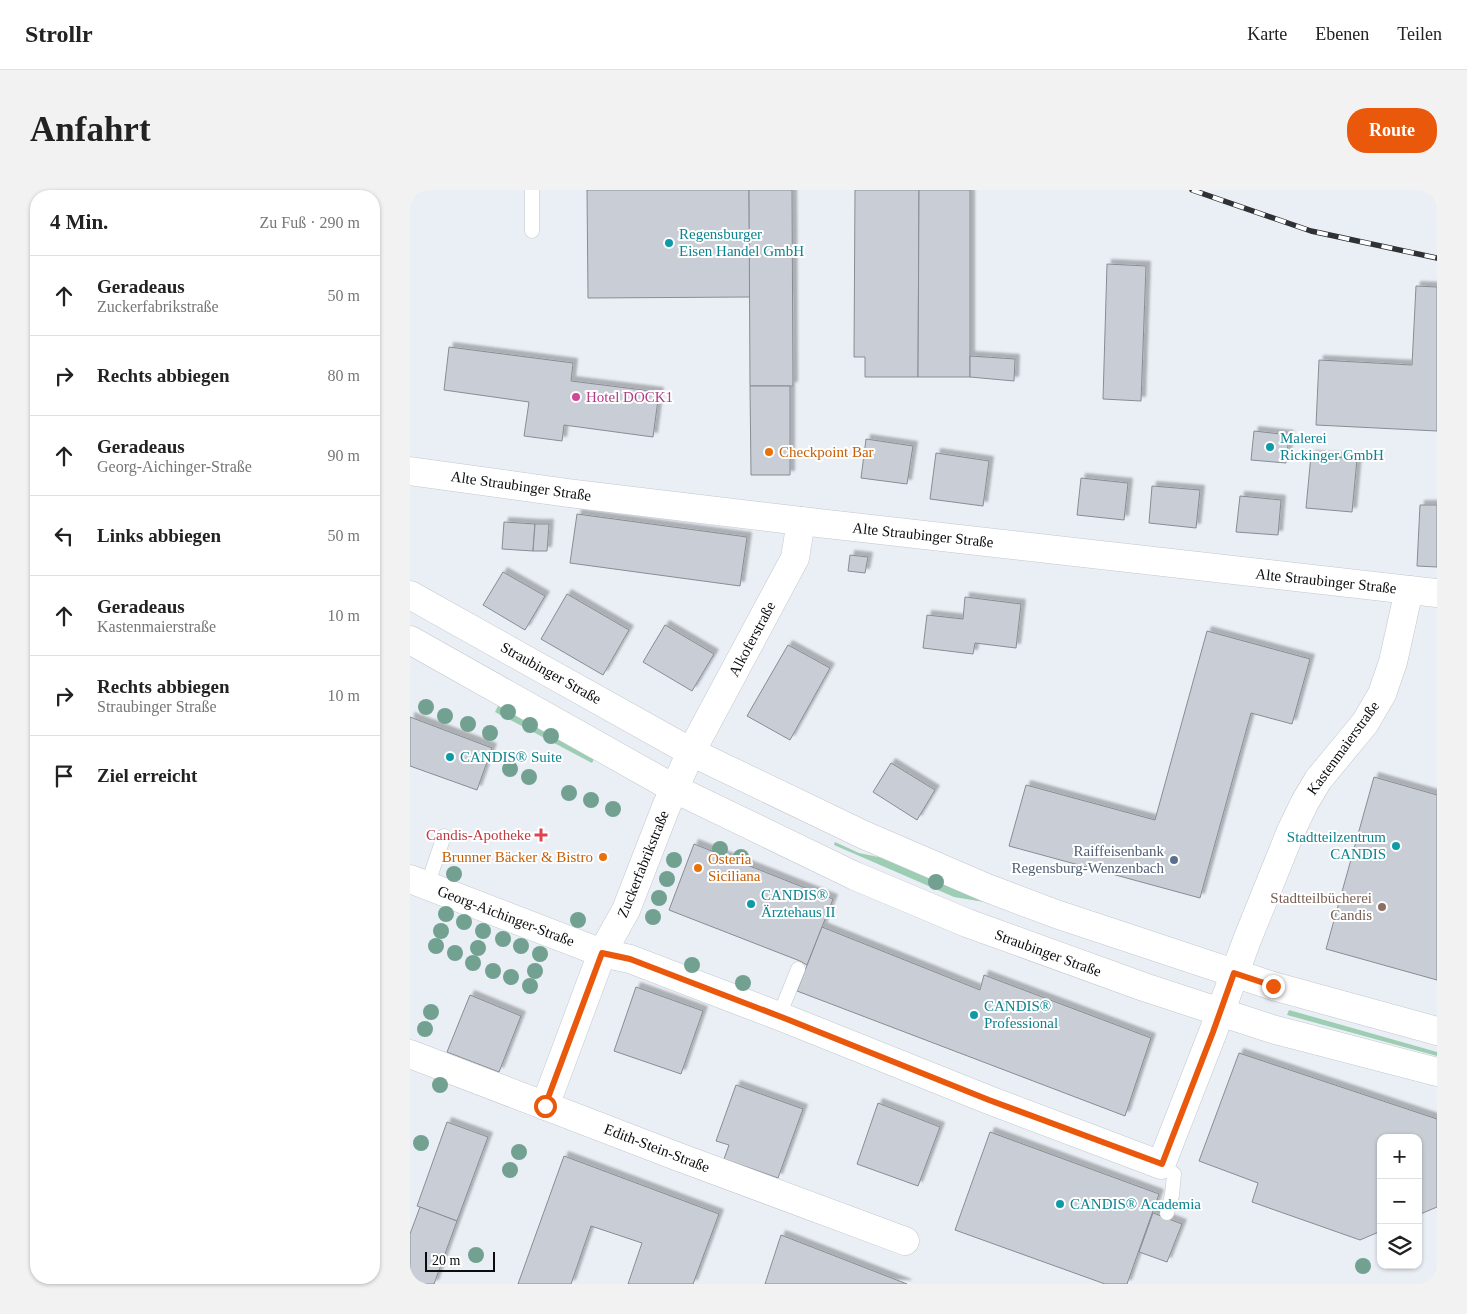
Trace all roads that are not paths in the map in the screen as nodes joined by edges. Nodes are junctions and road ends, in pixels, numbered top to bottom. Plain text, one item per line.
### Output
1 (532, 190) edge
2 (532, 231) dead end
3 (410, 471) edge
4 (801, 521) junction
5 (1409, 590) junction
6 (1437, 592) edge
7 (410, 595) edge
8 (410, 640) edge
9 (691, 752) junction
10 (675, 789) junction
11 (444, 836) dead end
12 (418, 883) edge
13 (602, 953) junction
14 (798, 969) dead end
15 (1234, 973) junction
16 (1220, 1012) junction
17 (779, 1016) junction
18 (1437, 1031) edge
19 (410, 1054) edge
20 (1437, 1072) edge
21 (545, 1106) junction
22 (1162, 1164) junction
23 (1167, 1213) dead end
24 (905, 1241) dead end

1 - 2 lane
3 - 4 street, Alte Straubinger Straße
4 - 5 street, Alte Straubinger Straße
4 - 9 street, Alkoferstraße
5 - 6 street, Alte Straubinger Straße
5 - 15 street, Kastenmaierstraße
7 - 9 street, Straubinger Straße
8 - 10 street, Straubinger Straße
9 - 10 street
9 - 15 street, Straubinger Straße
10 - 13 street, Zuckerfabrikstraße
10 - 16 street, Straubinger Straße
11 - 12 lane
12 - 13 street, Georg-Aichinger-Straße
13 - 17 street, Georg-Aichinger-Straße
13 - 21 street, Zuckerfabrikstraße
14 - 17 lane
15 - 16 street, Kastenmaierstraße
15 - 18 street, Straubinger Straße
16 - 20 street, Straubinger Straße
16 - 22 street, Kastenmaierstraße
17 - 22 street, Georg-Aichinger-Straße
19 - 21 street, Edith-Stein-Straße
21 - 24 street, Edith-Stein-Straße
22 - 23 lane

